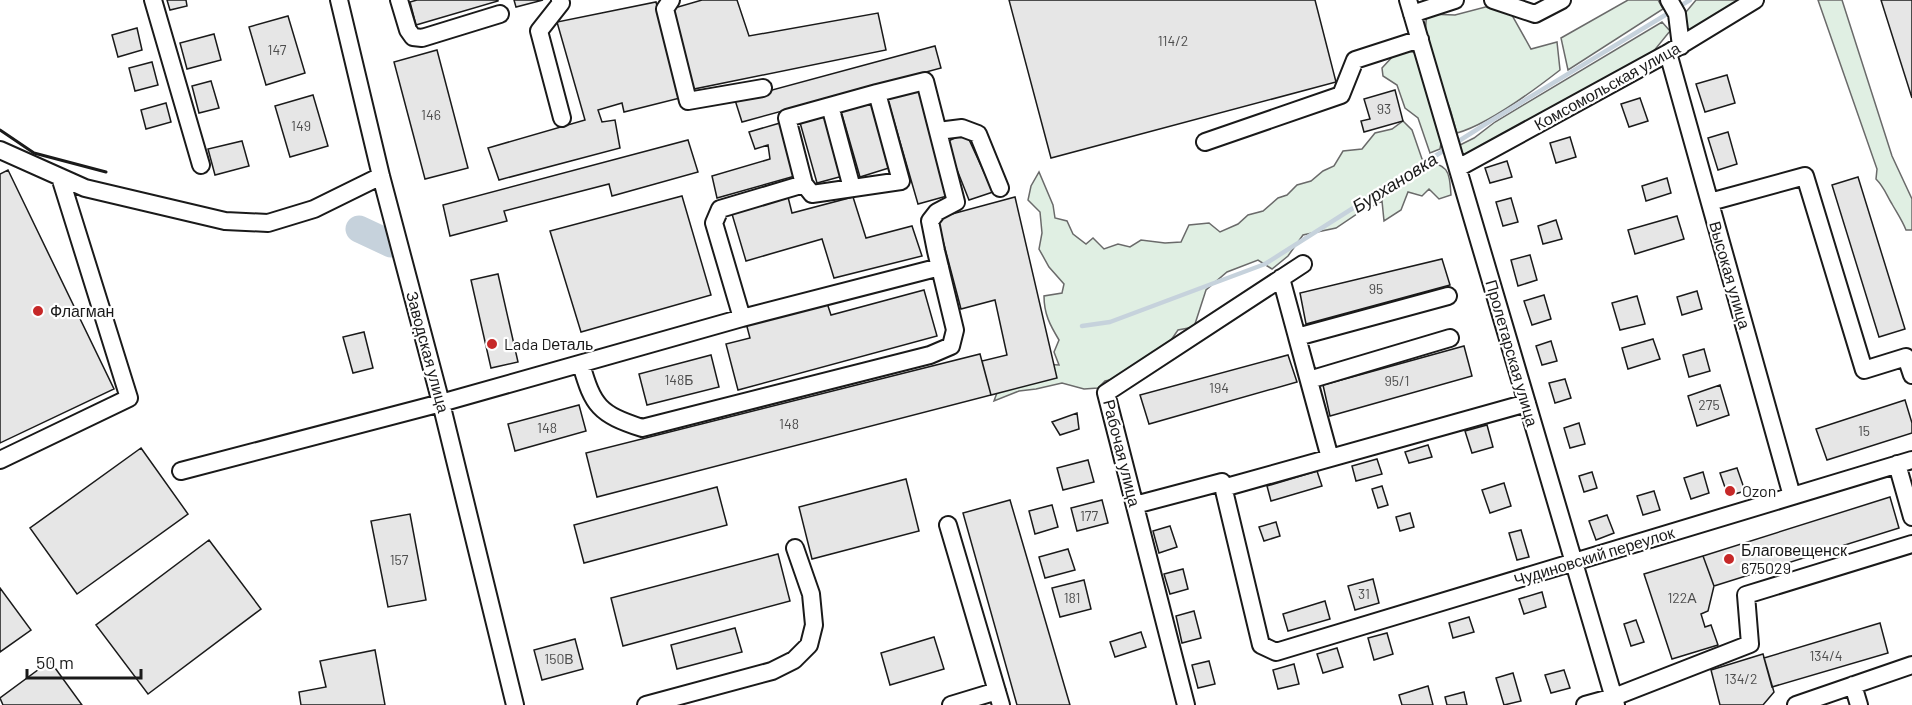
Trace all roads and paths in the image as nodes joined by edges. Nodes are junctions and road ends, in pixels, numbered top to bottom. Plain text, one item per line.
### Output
1 (153, 0) edge
2 (339, 0) edge
3 (399, 0) edge
4 (560, 0) edge
5 (671, 0) edge
6 (1455, 0) edge
7 (1493, 0) edge
8 (1562, 0) edge
9 (1755, 0) edge
10 (1410, 7) edge
11 (1673, 7) edge
12 (501, 14) dead end
13 (1420, 39) junction
14 (1674, 49) junction
15 (763, 88) dead end
16 (877, 93) junction
17 (830, 106) junction
18 (562, 118) dead end
19 (938, 131) junction
20 (1205, 142) dead end
21 (0, 150) edge
22 (1453, 153) junction
23 (201, 165) dead end
24 (381, 176) junction
25 (60, 177) junction
26 (804, 184) junction
27 (852, 188) junction
28 (1000, 188) dead end
29 (1710, 202) junction
30 (1303, 264) dead end
31 (940, 267) junction
32 (1281, 278) junction
33 (1448, 296) dead end
34 (742, 318) junction
35 (1297, 336) junction
36 (1450, 338) dead end
37 (580, 364) junction
38 (1912, 375) edge
39 (1309, 380) junction
40 (441, 403) junction
41 (1527, 403) junction
42 (1330, 458) junction
43 (0, 460) edge
44 (1904, 462) edge
45 (181, 471) dead end
46 (1223, 488) junction
47 (1792, 496) junction
48 (1135, 505) junction
49 (1912, 517) edge
50 (948, 525) dead end
51 (1912, 544) edge
52 (795, 548) dead end
53 (1574, 562) junction
54 (1912, 665) edge
55 (1853, 685) junction
56 (999, 698) edge
57 (1615, 701) edge
58 (515, 705) edge
59 (646, 705) edge
60 (951, 705) edge
61 (1186, 705) edge
62 (1585, 705) edge
63 (1796, 705) edge
64 (1859, 705) edge

1 - 23 street
2 - 24 street, Заводская улица
3 - 12 street
4 - 18 street
5 - 15 street
6 - 10 street
7 - 8 street
9 - 14 street, Комсомольская улица
10 - 13 street, Пролетарская улица
11 - 14 street, Высокая улица
13 - 20 street
13 - 22 street, Пролетарская улица
14 - 22 street, Комсомольская улица
14 - 29 street, Высокая улица
16 - 17 street
16 - 19 street
16 - 27 street
17 - 26 street
17 - 27 street
19 - 28 street
19 - 31 street
21 - 25 street
22 - 41 street, Пролетарская улица
24 - 25 street
24 - 40 street, Заводская улица
25 - 43 street
26 - 27 street
26 - 34 street
29 - 38 street
29 - 47 street, Высокая улица
30 - 32 street, Рабочая улица
31 - 34 street
31 - 37 street
32 - 35 street
32 - 48 street, Рабочая улица
33 - 35 street
34 - 37 street
35 - 39 street
36 - 39 street
37 - 40 street
39 - 42 street
40 - 45 street
40 - 58 street, Заводская улица
41 - 42 street
41 - 53 street, Пролетарская улица
42 - 46 street
44 - 47 street, Чудиновский переулок
44 - 49 street
46 - 48 street
46 - 53 street, Чудиновский переулок
47 - 53 street, Чудиновский переулок
48 - 61 street, Рабочая улица
50 - 56 street
51 - 57 street
52 - 59 street
53 - 57 street, Пролетарская улица
54 - 55 street
55 - 63 street
55 - 64 street
56 - 60 street
57 - 62 street

